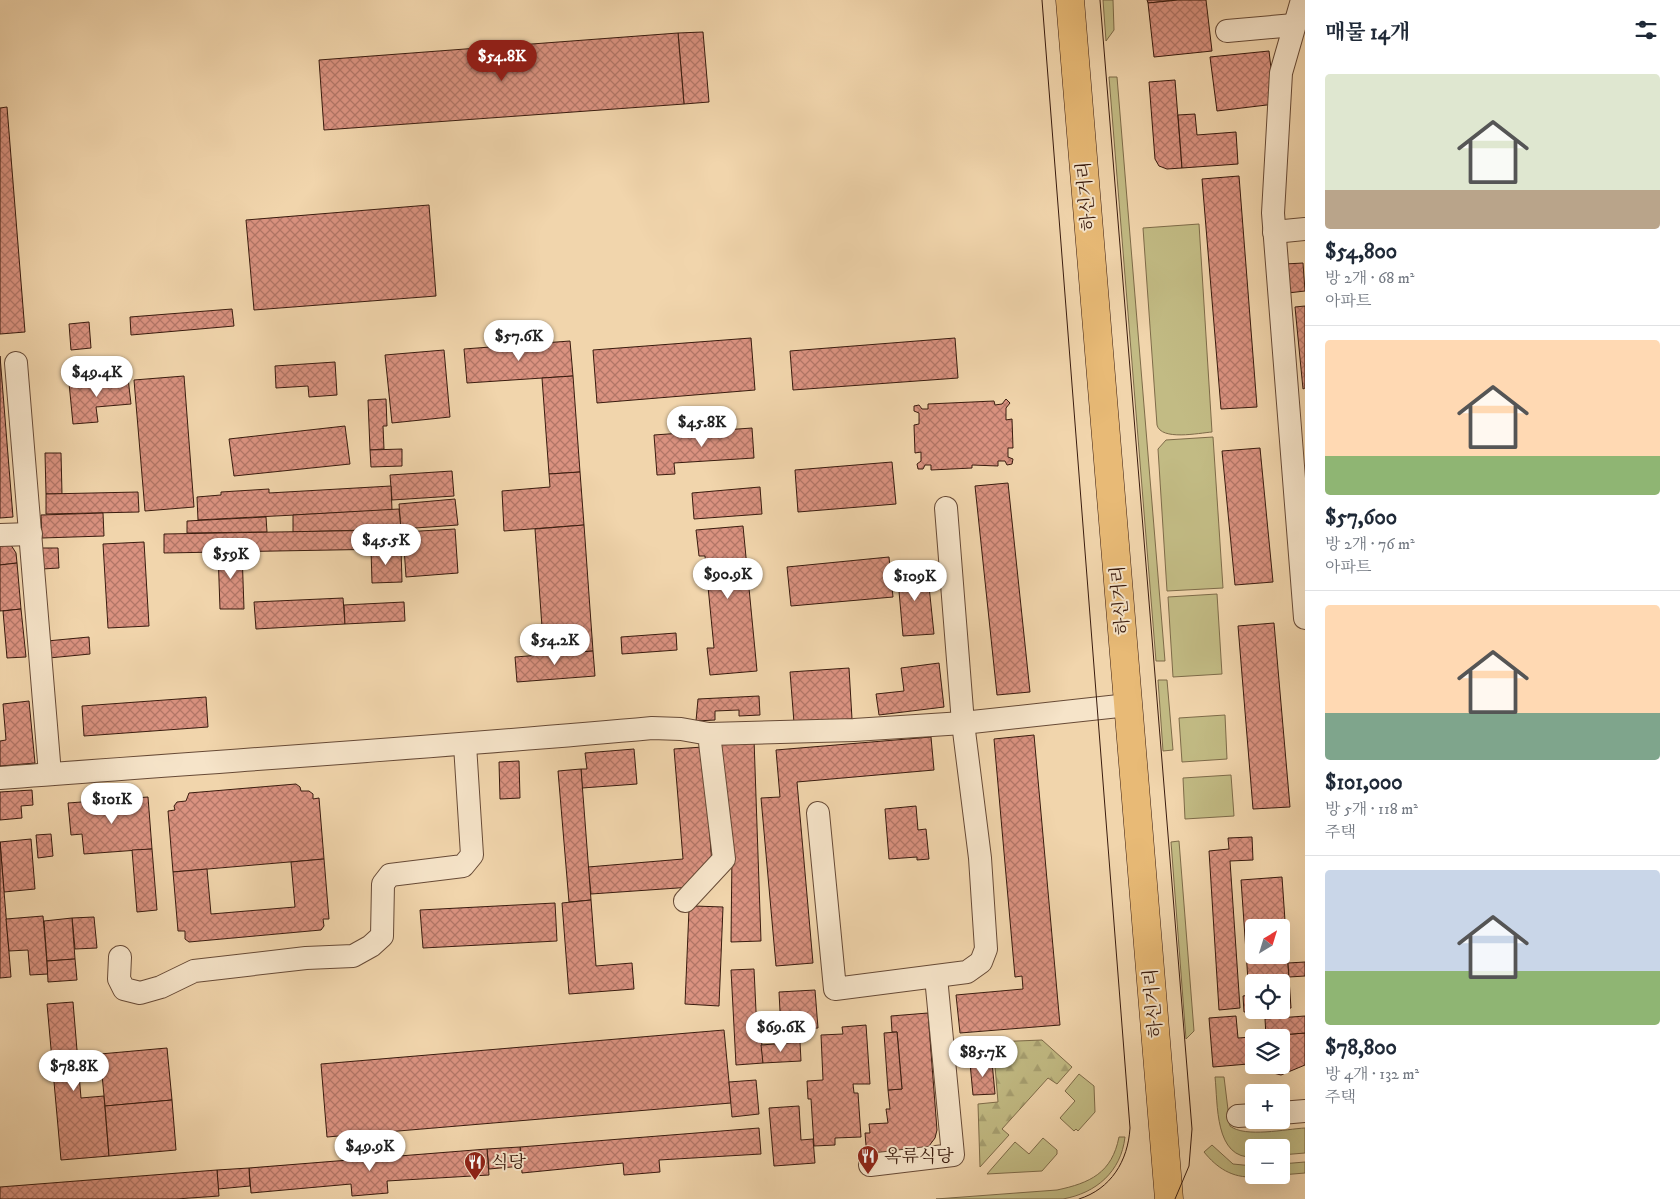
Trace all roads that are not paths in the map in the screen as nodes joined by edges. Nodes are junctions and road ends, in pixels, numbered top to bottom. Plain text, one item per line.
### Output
1 (1070, 0) edge
2 (1302, 0) edge
3 (1294, 25) junction
4 (1227, 31) dead end
5 (1305, 229) edge
6 (1274, 232) junction
7 (16, 363) dead end
8 (946, 508) dead end
9 (32, 534) junction
10 (0, 535) edge
11 (1305, 618) edge
12 (1128, 706) junction
13 (963, 723) junction
14 (708, 734) junction
15 (465, 745) junction
16 (50, 774) junction
17 (0, 778) edge
18 (818, 813) dead end
19 (685, 901) dead end
20 (120, 956) dead end
21 (936, 977) junction
22 (1305, 1111) edge
23 (1290, 1112) edge
24 (870, 1165) dead end
25 (1169, 1199) edge

1 - 12 main road, 하신거리
2 - 3 street
3 - 4 street
3 - 6 street
5 - 6 street
6 - 11 street
7 - 9 street
8 - 13 street
9 - 10 street
9 - 16 street
12 - 13 street
12 - 25 main road, 하신거리
13 - 14 street
13 - 21 street
14 - 15 street
14 - 19 street
15 - 16 street
15 - 20 street
16 - 17 street
18 - 21 street
21 - 24 street
22 - 23 street

